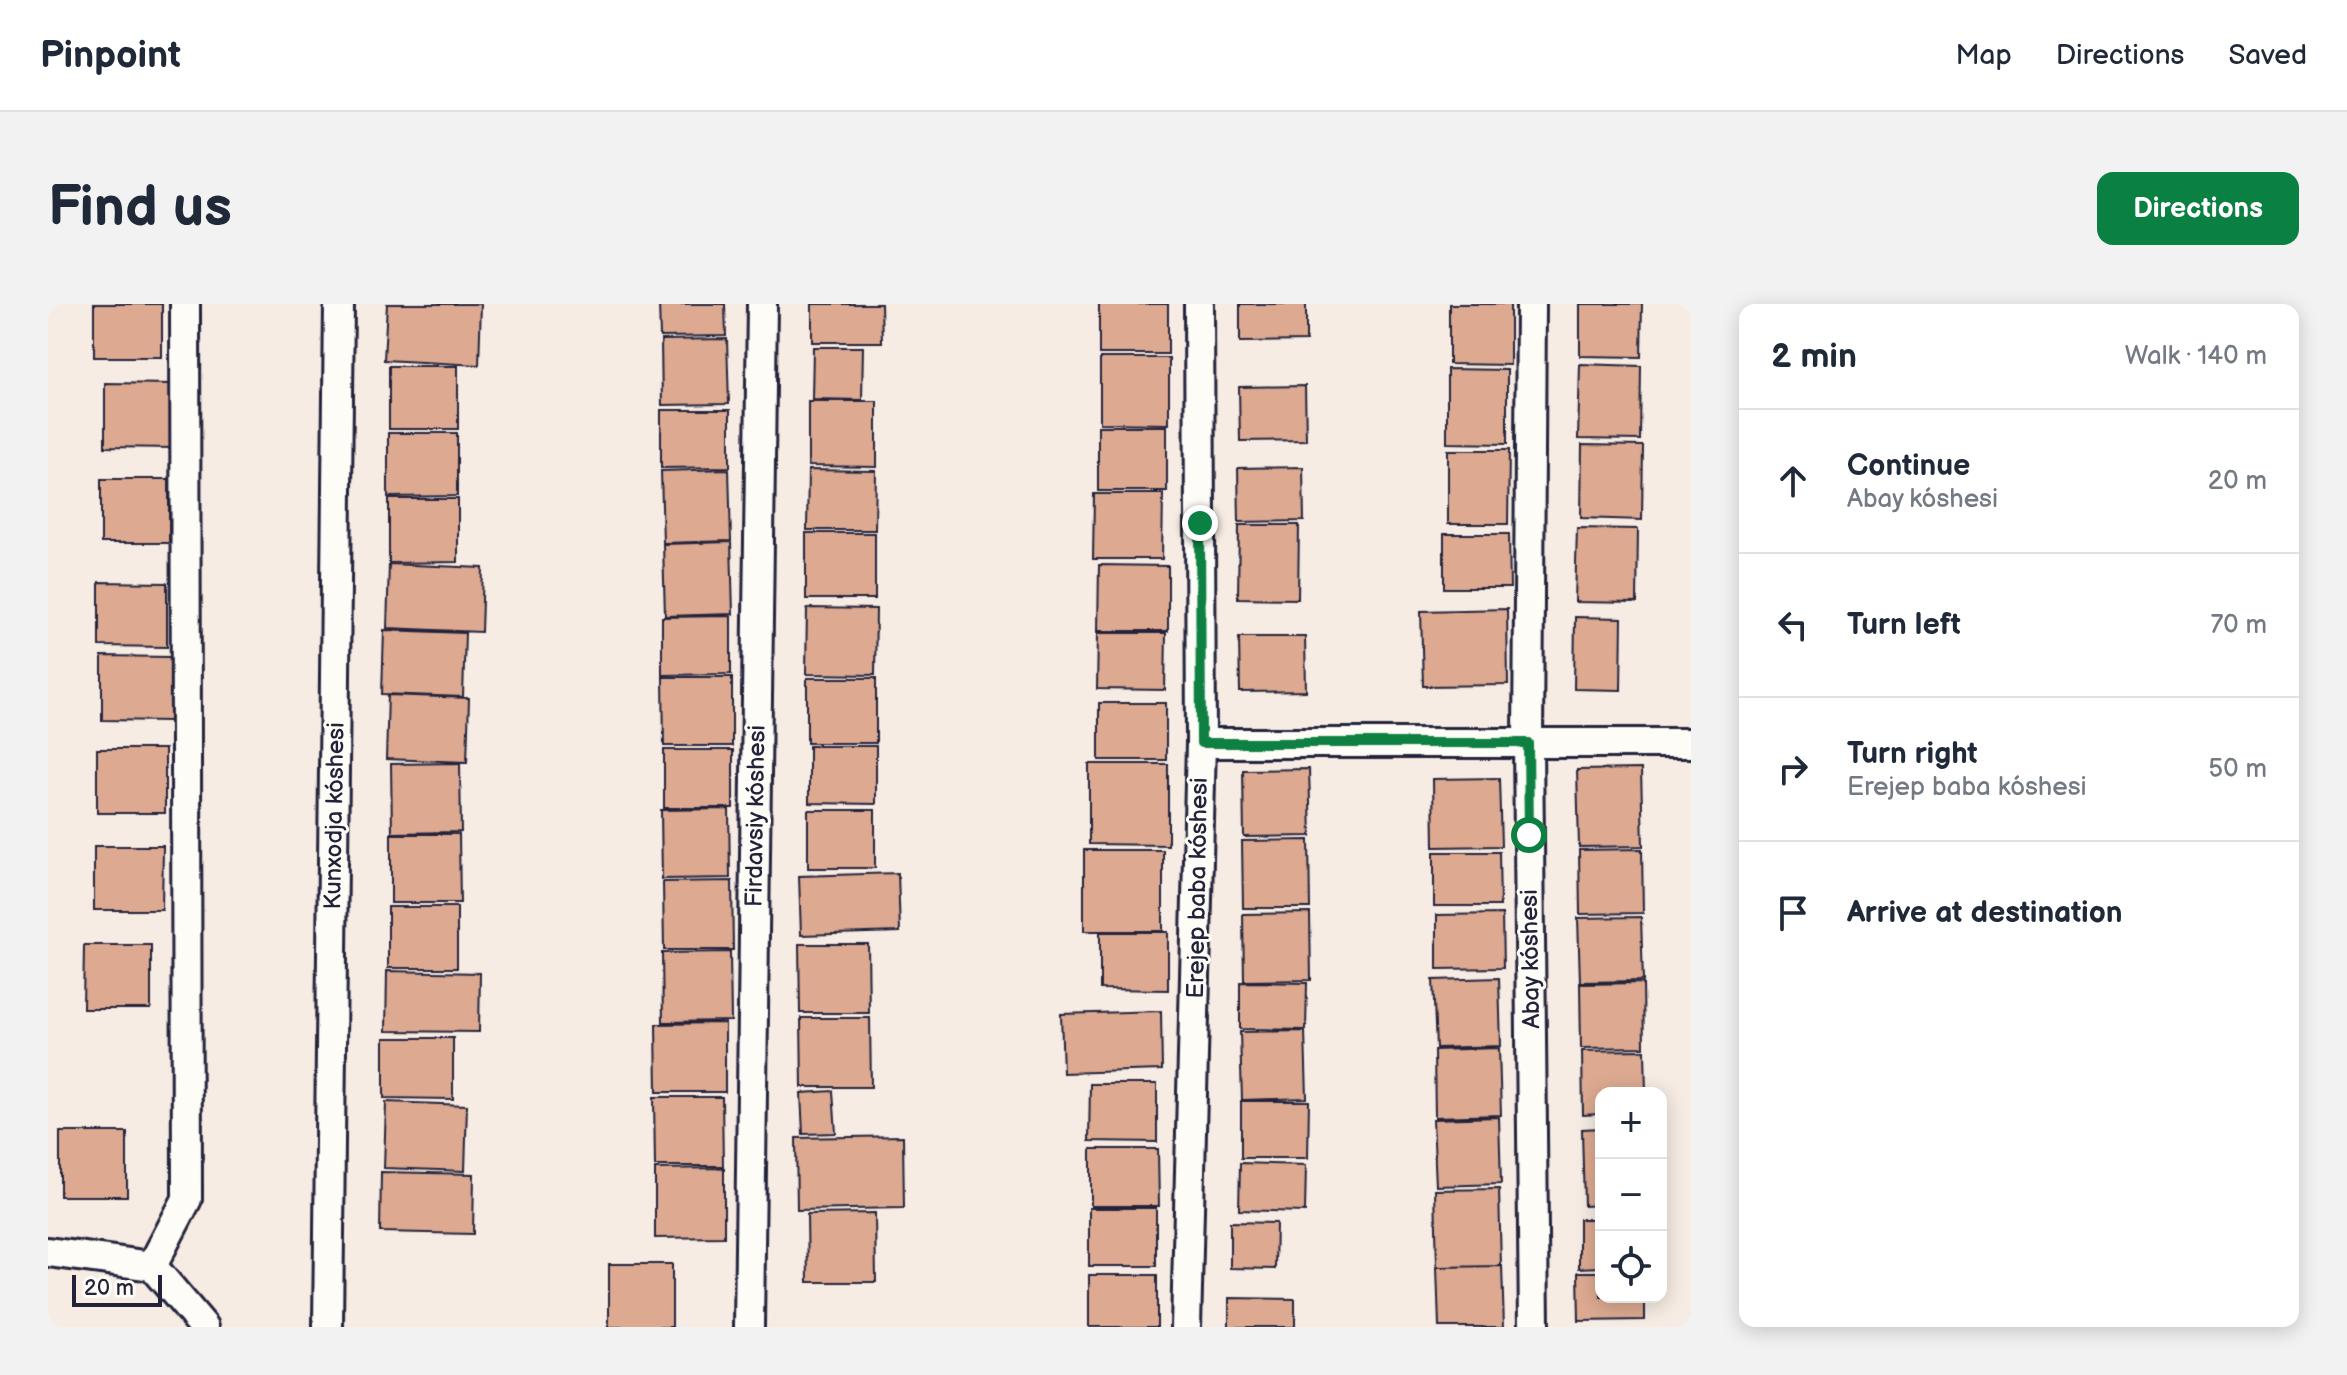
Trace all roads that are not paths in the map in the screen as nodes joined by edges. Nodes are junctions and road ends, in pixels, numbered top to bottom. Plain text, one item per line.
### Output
1 (185, 304) edge
2 (339, 304) edge
3 (762, 304) edge
4 (1199, 304) edge
5 (1531, 304) edge
6 (1201, 743) junction
7 (1528, 743) junction
8 (1691, 743) edge
9 (48, 1252) edge
10 (152, 1266) junction
11 (204, 1327) edge
12 (328, 1327) edge
13 (749, 1327) edge
14 (1186, 1327) edge
15 (1534, 1327) edge

1 - 10 street
2 - 12 street, Kunxodja kóshesi
3 - 13 street, Firdavsiy kóshesi
4 - 6 street, Erejep baba kóshesi
5 - 7 street, Abay kóshesi
6 - 7 street
6 - 14 street, Erejep baba kóshesi
7 - 8 street
7 - 15 street, Abay kóshesi
9 - 10 street
10 - 11 street

